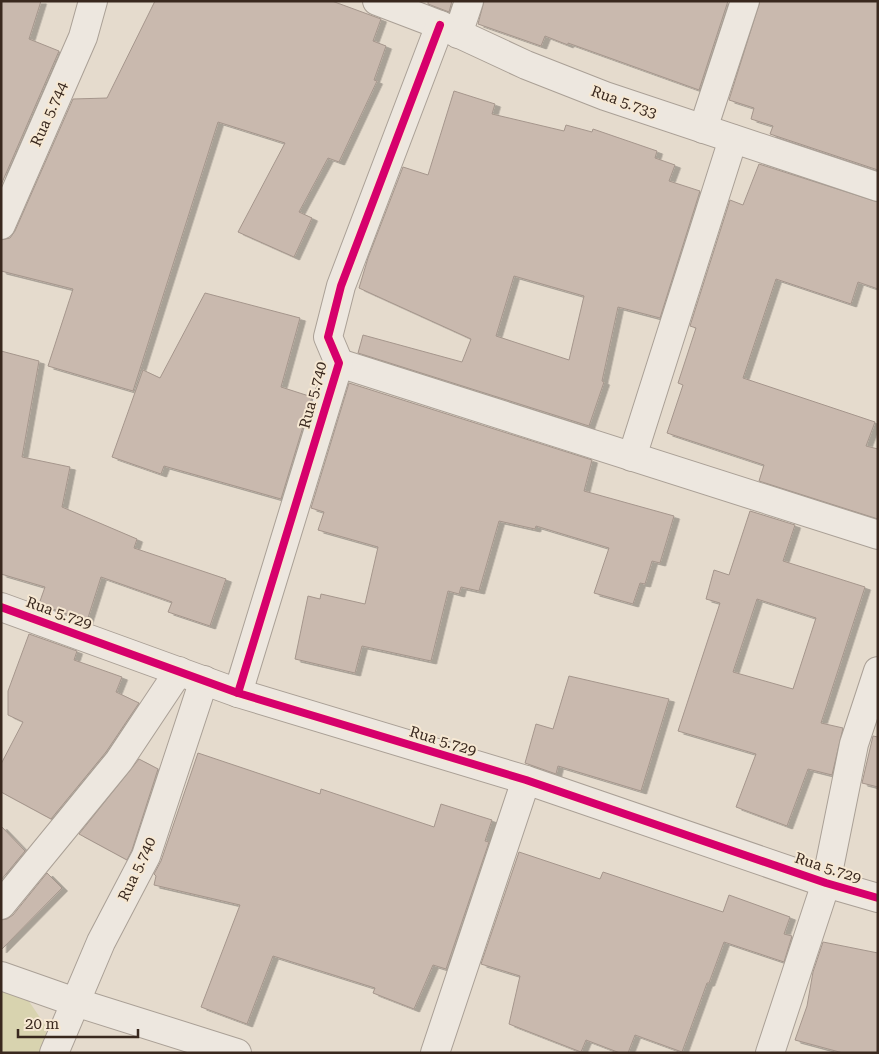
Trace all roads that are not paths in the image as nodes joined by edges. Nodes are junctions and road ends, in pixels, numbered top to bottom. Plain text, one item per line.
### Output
1 (93, 1) edge
2 (377, 1) edge
3 (469, 1) edge
4 (746, 1) edge
5 (449, 29) junction
6 (703, 129) junction
7 (733, 139) junction
8 (878, 187) edge
9 (1, 224) edge
10 (339, 363) junction
11 (632, 458) junction
12 (878, 535) edge
13 (1, 607) edge
14 (179, 671) junction
15 (878, 671) edge
16 (204, 680) junction
17 (238, 693) junction
18 (526, 780) junction
19 (826, 883) junction
20 (878, 898) edge
21 (1, 905) edge
22 (1, 976) edge
23 (75, 1002) junction
24 (54, 1053) edge
25 (237, 1053) edge
26 (435, 1053) edge
27 (770, 1053) edge

1 - 9 street, Rua 5.744
2 - 5 street, Rua 5.733
3 - 5 street, Rua 5.740
4 - 6 street
5 - 6 street, Rua 5.733
5 - 10 street, Rua 5.740
6 - 7 street, Rua 5.733
7 - 8 street, Rua 5.733
7 - 11 street
10 - 11 street
10 - 17 street, Rua 5.740
11 - 12 street
13 - 14 street, Rua 5.729
14 - 16 street, Rua 5.729
14 - 21 street
15 - 19 street
16 - 17 street, Rua 5.729
16 - 23 street, Rua 5.740
17 - 18 street, Rua 5.729
18 - 19 street, Rua 5.729
18 - 26 street
19 - 20 street, Rua 5.729
19 - 27 street
22 - 23 street
23 - 24 street, Rua 5.740
23 - 25 street

